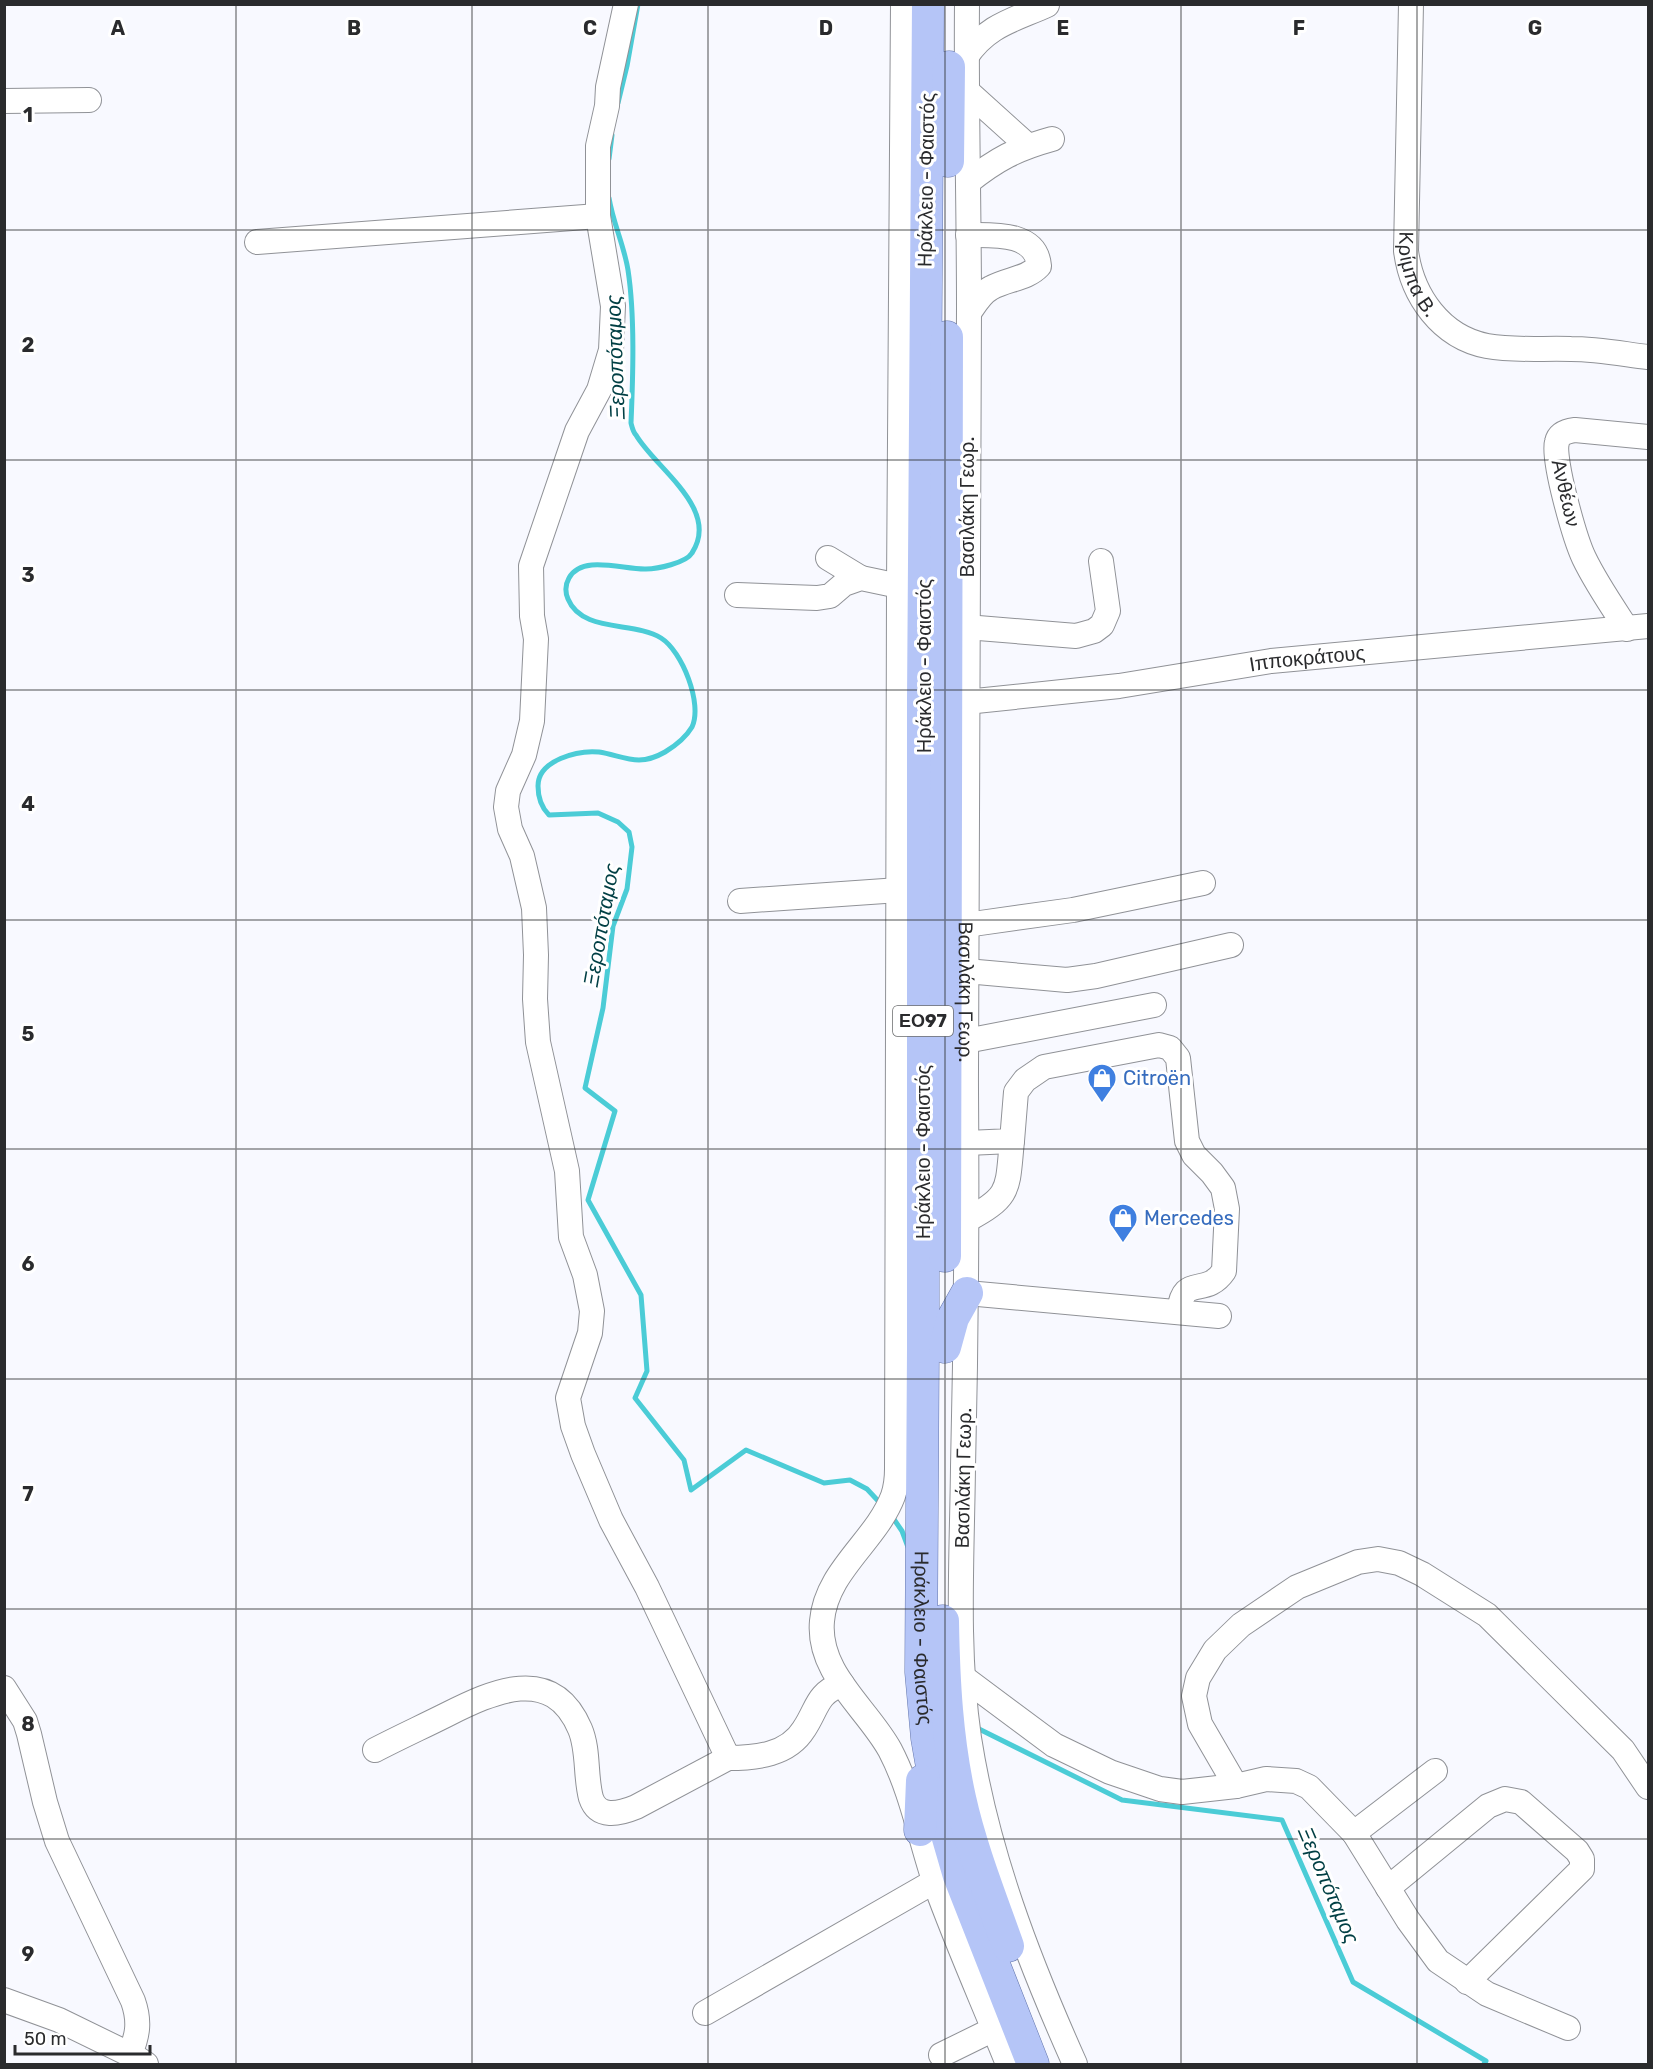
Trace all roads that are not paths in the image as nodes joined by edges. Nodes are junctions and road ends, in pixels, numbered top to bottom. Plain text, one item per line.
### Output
1 (626, 4) edge
2 (903, 4) edge
3 (928, 4) edge
4 (950, 4) edge
5 (967, 4) edge
6 (1412, 4) edge
7 (1047, 5) edge
8 (1015, 11) edge
9 (966, 57) junction
10 (967, 91) junction
11 (89, 100) dead end
12 (4, 101) edge
13 (1052, 139) dead end
14 (1028, 146) junction
15 (968, 182) junction
16 (598, 216) junction
17 (968, 235) junction
18 (257, 242) dead end
19 (925, 280) junction
20 (969, 313) junction
21 (902, 335) junction
22 (1648, 357) edge
23 (1648, 437) edge
24 (828, 558) dead end
25 (1101, 561) dead end
26 (861, 578) junction
27 (899, 586) junction
28 (737, 595) dead end
29 (966, 627) junction
30 (1638, 627) edge
31 (924, 640) junction
32 (966, 702) junction
33 (1203, 883) dead end
34 (899, 890) junction
35 (740, 901) dead end
36 (966, 925) junction
37 (1231, 945) dead end
38 (966, 970) junction
39 (1154, 1005) dead end
40 (966, 1041) junction
41 (1012, 1141) junction
42 (967, 1143) junction
43 (967, 1220) junction
44 (967, 1293) junction
45 (1179, 1312) junction
46 (1219, 1316) dead end
47 (945, 1347) junction
48 (921, 1672) junction
49 (964, 1678) junction
50 (842, 1684) junction
51 (4, 1688) edge
52 (375, 1750) dead end
53 (728, 1758) junction
54 (1435, 1771) dead end
55 (1236, 1786) junction
56 (1648, 1787) edge
57 (920, 1830) junction
58 (1354, 1833) junction
59 (934, 1881) junction
60 (1388, 1888) junction
61 (1037, 1978) junction
62 (1467, 1982) junction
63 (4, 2000) edge
64 (705, 2013) dead end
65 (1568, 2028) dead end
66 (1016, 2038) edge
67 (941, 2055) dead end
68 (138, 2059) edge
69 (1067, 2061) edge

1 - 16 street
2 - 21 street
3 - 19 main road, Ηράκλειο - Φαιστός / ΕΟ97
4 - 47 main road, Ηράκλειο - Φαιστός / ΕΟ97
5 - 9 street, Βασιλάκη Γεωρ.
6 - 22 street, Κρίμπα Β.
7 - 8 street
8 - 9 street
9 - 10 street, Βασιλάκη Γεωρ.
10 - 14 street
10 - 15 street, Βασιλάκη Γεωρ.
11 - 12 street
13 - 14 street
14 - 15 street
15 - 17 street, Βασιλάκη Γεωρ.
16 - 18 street
16 - 53 street
17 - 20 street, Βασιλάκη Γεωρ.
17 - 20 street
19 - 21 main road
19 - 31 main road, Ηράκλειο - Φαιστός / ΕΟ97
20 - 29 street, Βασιλάκη Γεωρ.
21 - 27 street
23 - 30 street, Ανθέων
24 - 26 street
25 - 29 street
26 - 27 street
26 - 28 street
27 - 31 main road
27 - 34 street
29 - 32 street, Βασιλάκη Γεωρ.
30 - 32 street, Ιπποκράτους
31 - 48 main road, Ηράκλειο - Φαιστός / ΕΟ97
32 - 36 street, Βασιλάκη Γεωρ.
33 - 36 street
34 - 35 street
34 - 50 street
36 - 38 street, Βασιλάκη Γεωρ.
37 - 38 street
38 - 40 street, Βασιλάκη Γεωρ.
39 - 40 street
40 - 42 street, Βασιλάκη Γεωρ.
41 - 42 street
41 - 43 street
41 - 45 street
42 - 43 street, Βασιλάκη Γεωρ.
43 - 44 street, Βασιλάκη Γεωρ.
44 - 45 street
44 - 47 main road
44 - 49 street, Βασιλάκη Γεωρ.
45 - 46 street
47 - 66 main road, Ηράκλειο - Φαιστός / ΕΟ97
48 - 57 main road
48 - 66 main road, Ηράκλειο - Φαιστός / ΕΟ97
49 - 55 street
49 - 61 street, Βασιλάκη Γεωρ.
50 - 53 street
50 - 57 street
51 - 68 street
52 - 53 street
54 - 58 street
55 - 56 street
55 - 58 street
57 - 59 street
58 - 60 street
59 - 64 street
59 - 66 street
60 - 62 street
60 - 62 street
61 - 66 street
61 - 69 street, Βασιλάκη Γεωρ.
62 - 65 street
63 - 68 street
66 - 67 street
66 - 69 main road, Ηράκλειο - Φαιστός / ΕΟ97

